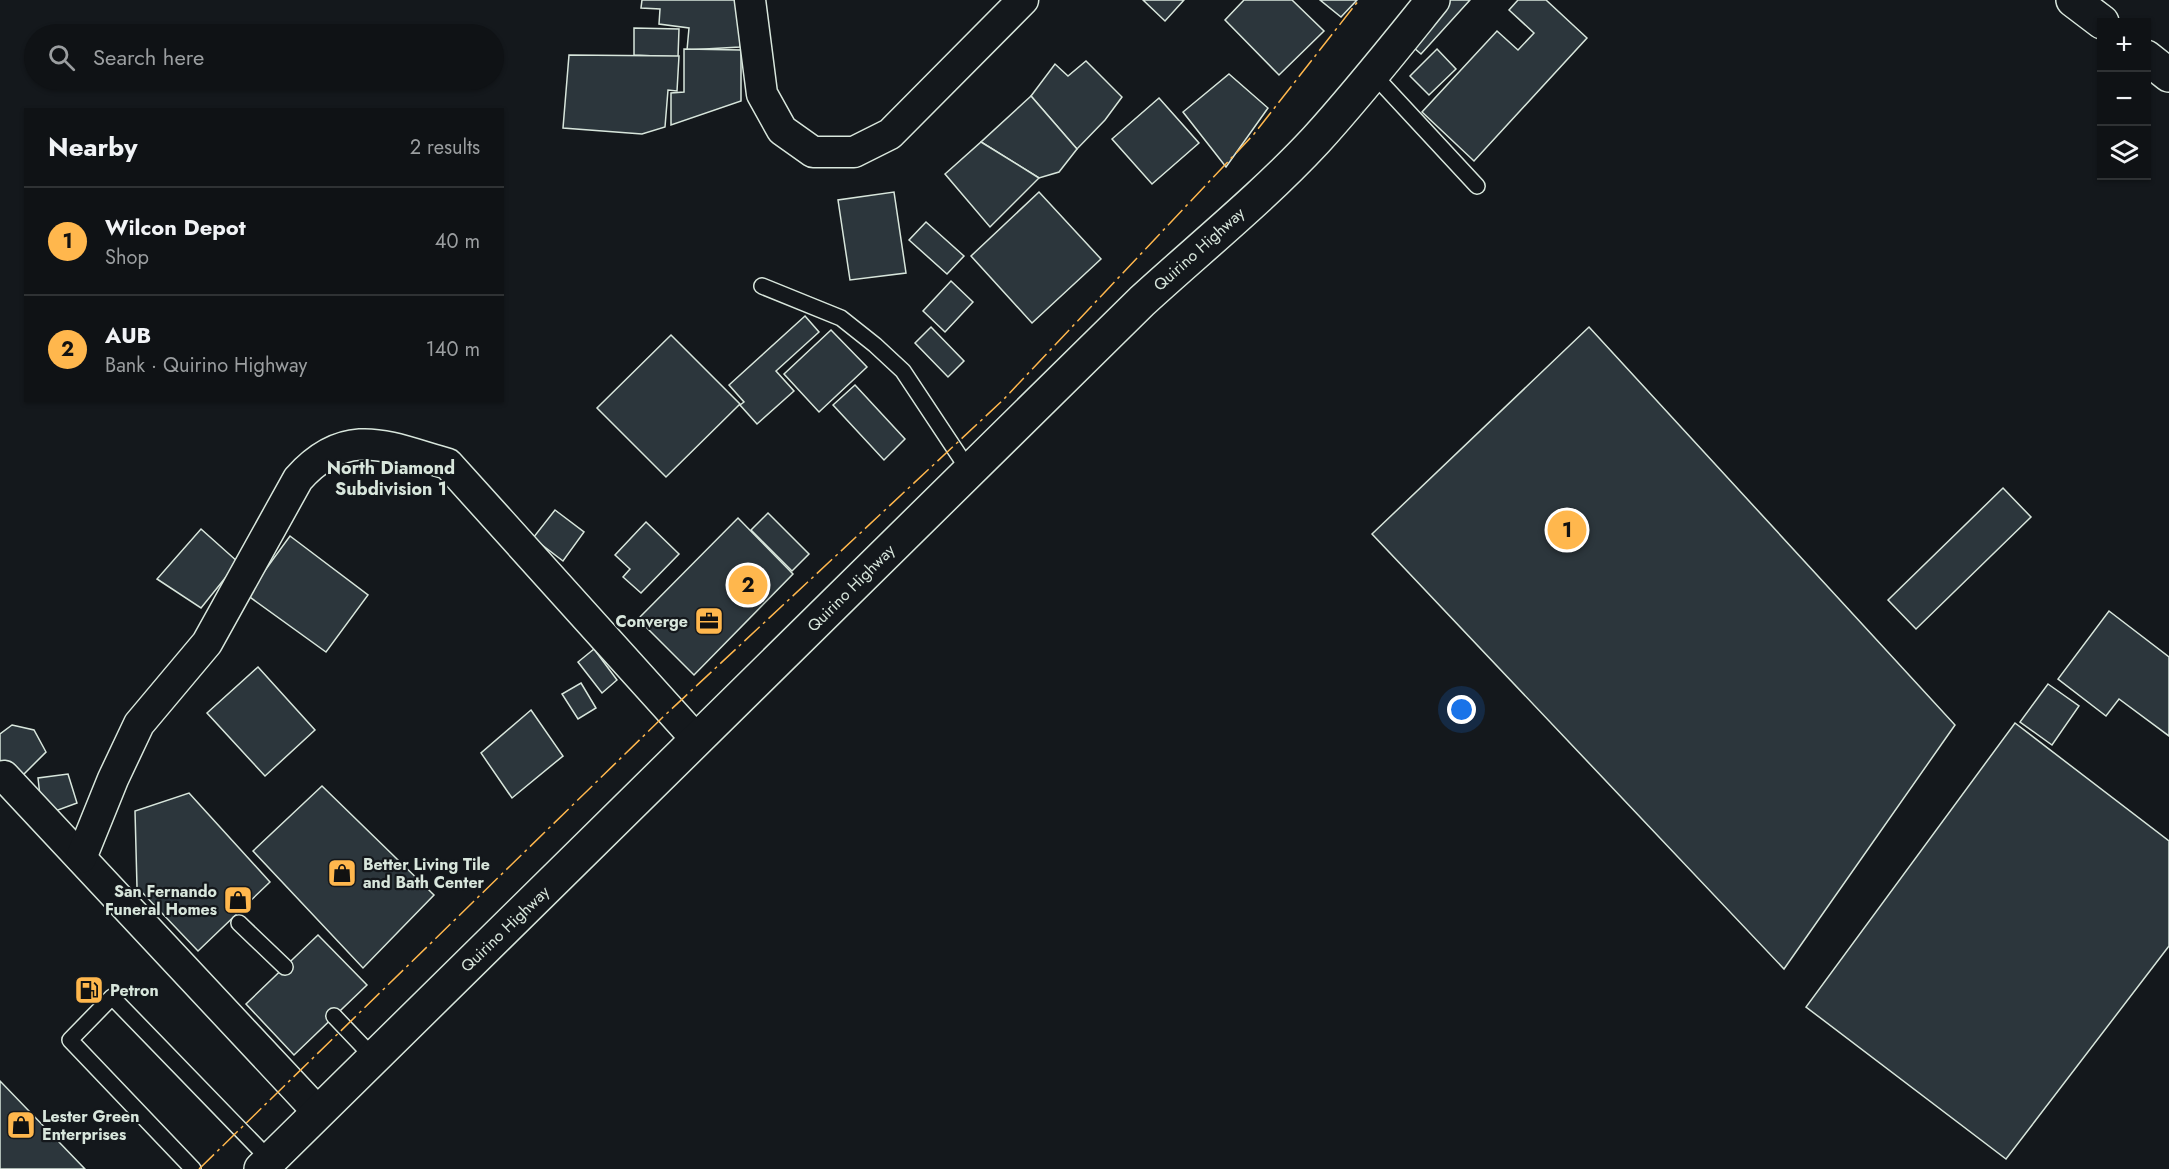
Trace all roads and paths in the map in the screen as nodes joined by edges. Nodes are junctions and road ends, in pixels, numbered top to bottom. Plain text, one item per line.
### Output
1 (750, 0) edge
2 (1023, 0) edge
3 (1432, 0) edge
4 (2073, 0) edge
5 (2097, 18) edge
6 (2151, 61) edge
7 (1373, 74) junction
8 (2169, 75) edge
9 (1477, 186) dead end
10 (762, 286) dead end
11 (970, 472) junction
12 (697, 740) junction
13 (0, 779) edge
14 (81, 858) junction
15 (239, 924) dead end
16 (285, 967) dead end
17 (334, 1016) dead end
18 (374, 1059) junction
19 (319, 1113) junction
20 (266, 1164) edge
21 (193, 1169) edge

1 - 2 street
3 - 7 main road, Quirino Highway
4 - 5 main road
6 - 8 main road
7 - 9 lane
7 - 11 main road, Quirino Highway
10 - 11 lane
11 - 12 main road, Quirino Highway
12 - 14 street
12 - 18 main road, Quirino Highway
13 - 14 street
14 - 19 street
15 - 16 lane
17 - 18 lane
18 - 19 main road, Quirino Highway
19 - 20 main road, Quirino Highway
20 - 21 lane

